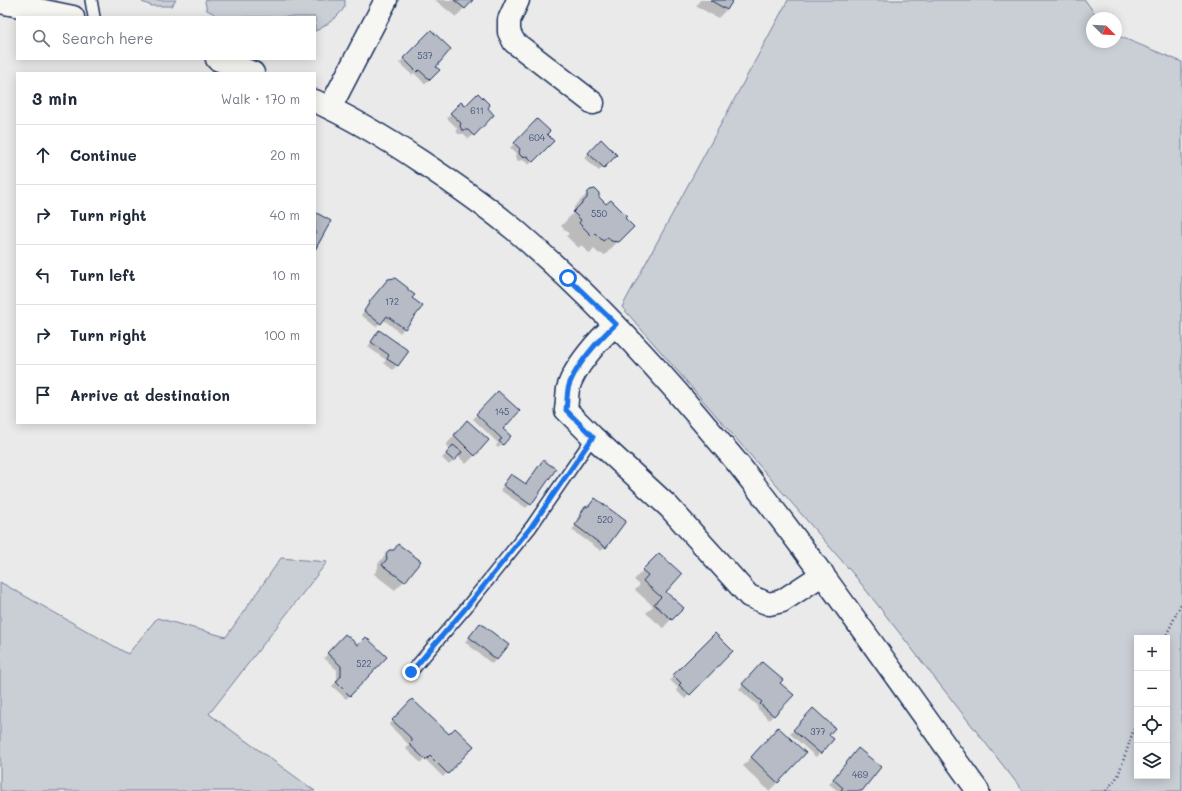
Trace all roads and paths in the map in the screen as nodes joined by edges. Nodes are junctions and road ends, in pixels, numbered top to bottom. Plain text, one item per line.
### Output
1 (91, 0) edge
2 (386, 0) edge
3 (518, 0) edge
4 (0, 2) edge
5 (68, 16) edge
6 (94, 16) edge
7 (220, 60) edge
8 (250, 72) edge
9 (593, 104) dead end
10 (323, 105) edge
11 (616, 324) junction
12 (593, 437) junction
13 (823, 574) junction
14 (1182, 602) edge
15 (1166, 635) edge
16 (411, 672) dead end
17 (1134, 729) edge
18 (978, 791) edge
19 (1106, 791) edge

1 - 6 lane
2 - 10 street
3 - 9 street
4 - 5 street
7 - 8 street
10 - 11 street
11 - 12 street
11 - 13 street
12 - 13 street
12 - 16 lane
13 - 18 street
14 - 15 path
17 - 19 path

